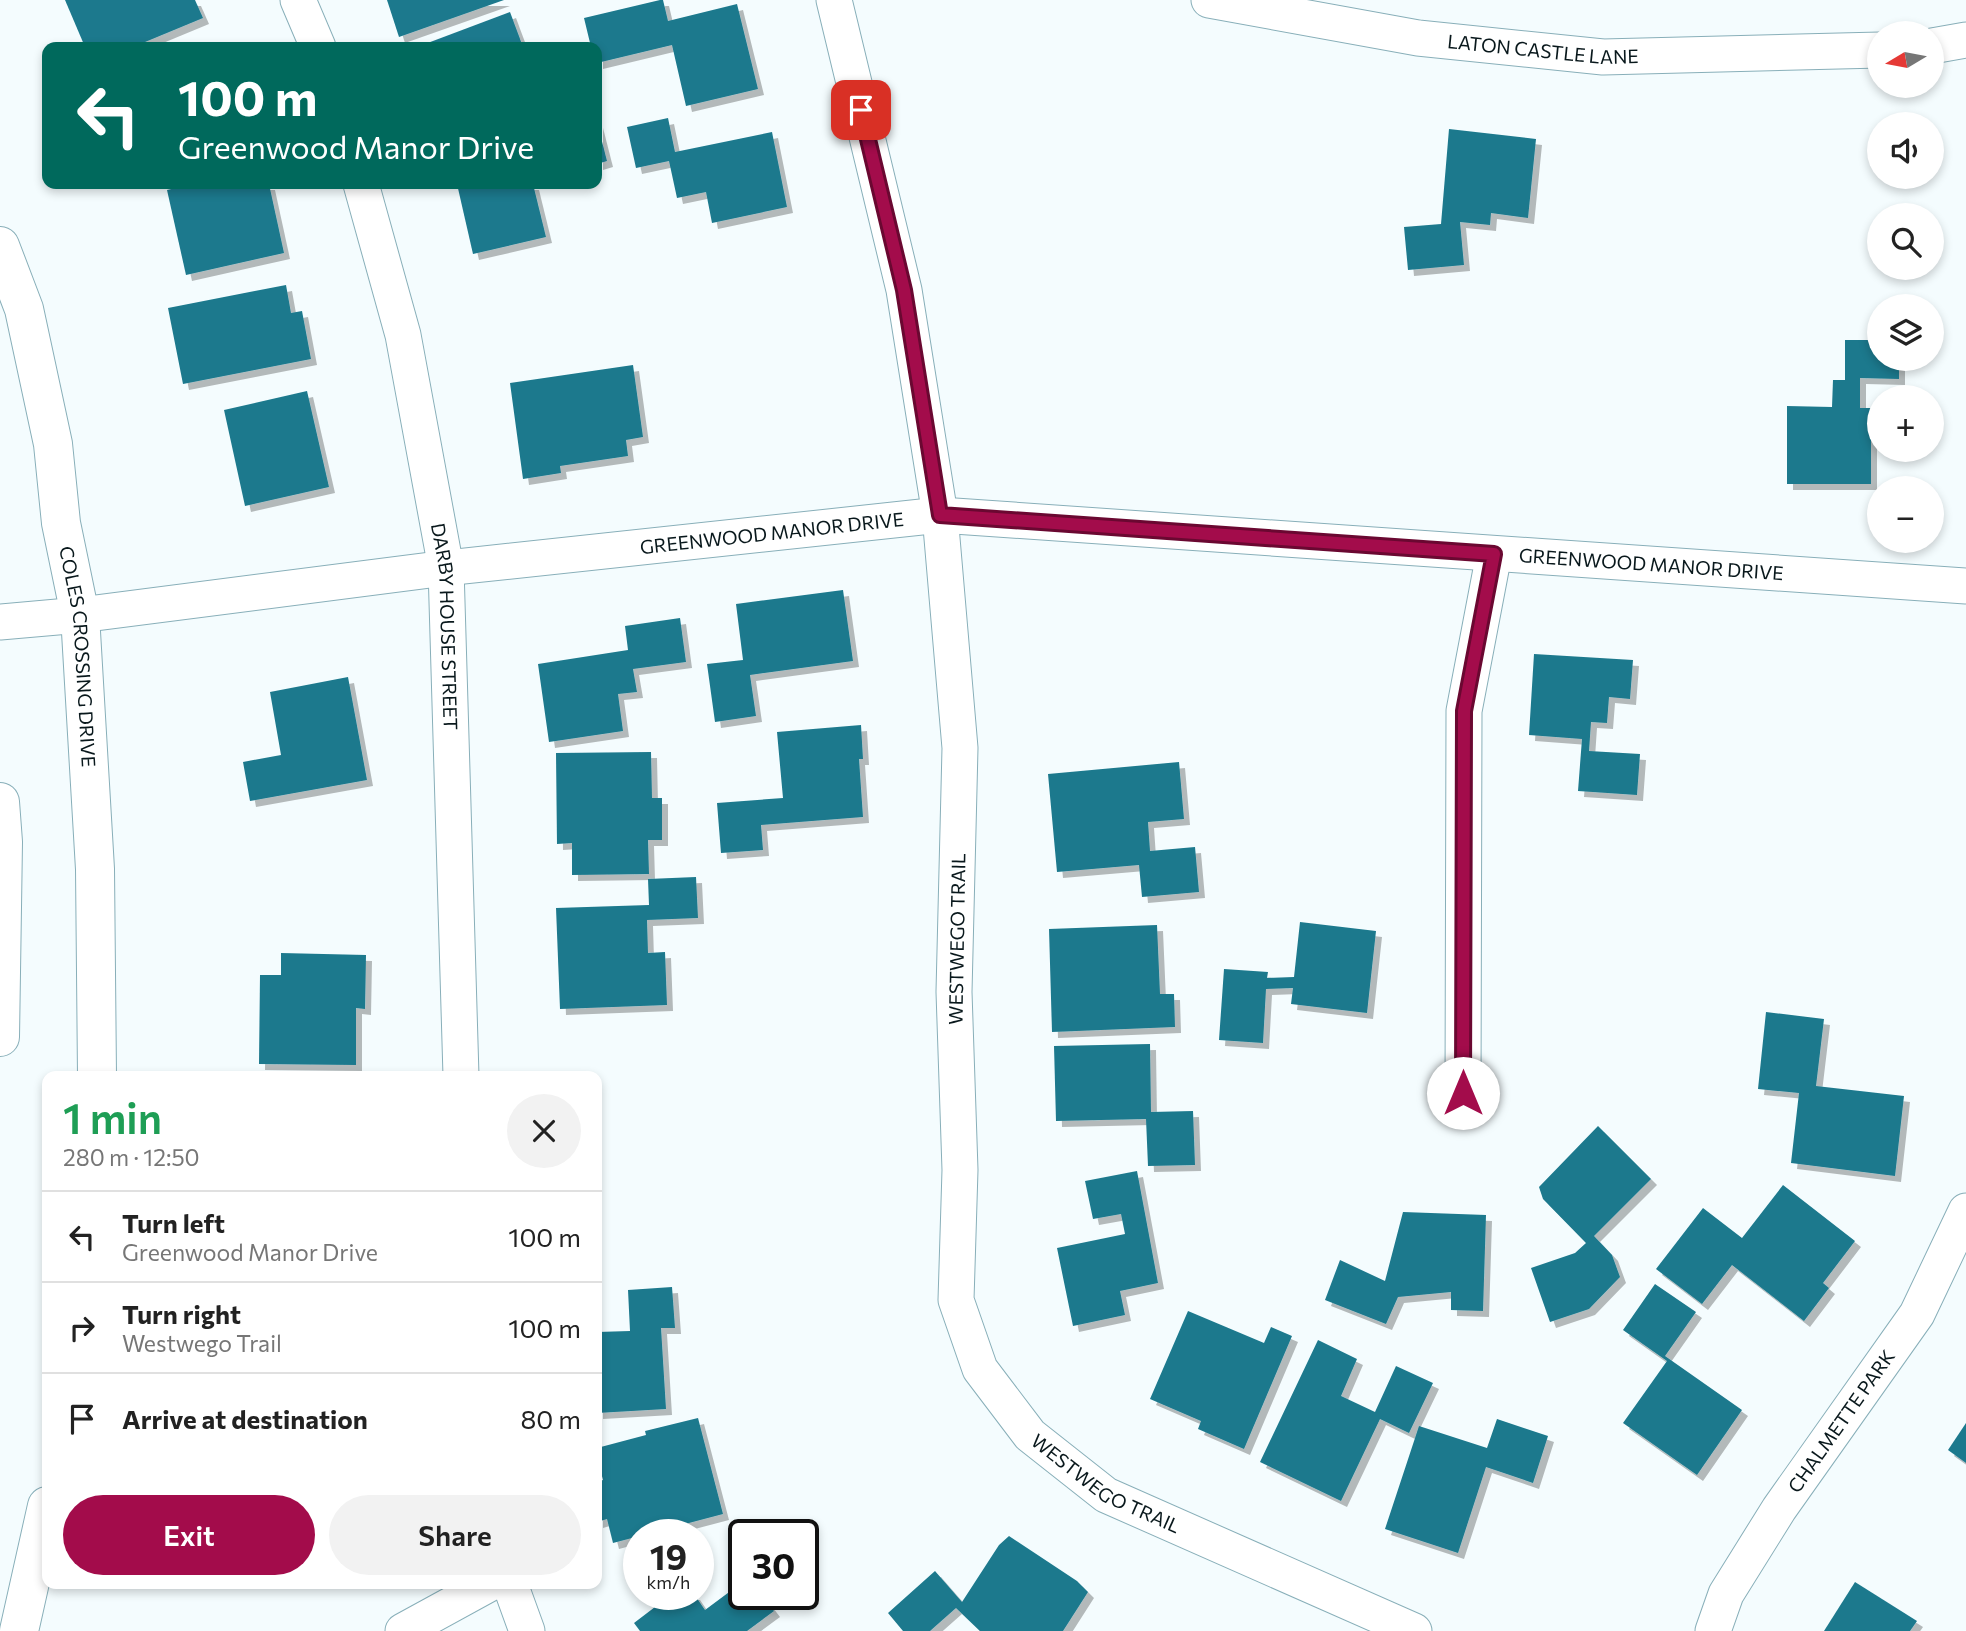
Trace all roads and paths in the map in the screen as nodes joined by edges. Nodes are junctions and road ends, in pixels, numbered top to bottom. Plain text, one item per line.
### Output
1 (298, 0) edge
2 (1209, 0) edge
3 (845, 2) edge
4 (1966, 40) edge
5 (316, 42) edge
6 (1944, 44) edge
7 (1867, 50) edge
8 (362, 189) edge
9 (0, 246) edge
10 (940, 515) junction
11 (1494, 554) junction
12 (446, 568) junction
13 (1966, 586) edge
14 (80, 615) junction
15 (0, 622) edge
16 (0, 802) edge
17 (0, 1037) edge
18 (97, 1071) edge
19 (461, 1071) edge
20 (1463, 1093) dead end
21 (1966, 1211) edge
22 (42, 1528) edge
23 (480, 1589) edge
24 (512, 1589) edge
25 (19, 1631) edge
26 (403, 1631) edge
27 (527, 1631) edge
28 (1414, 1631) edge
29 (1713, 1631) edge

1 - 5 street
2 - 7 street, LATON CASTLE LANE
3 - 10 street, WESTWEGO TRAIL
4 - 6 street
8 - 12 street, DARBY HOUSE STREET
9 - 14 street, COLES CROSSING DRIVE
10 - 11 street, GREENWOOD MANOR DRIVE
10 - 12 street, GREENWOOD MANOR DRIVE
10 - 28 street, WESTWEGO TRAIL
11 - 13 street, GREENWOOD MANOR DRIVE
11 - 20 street
12 - 14 street, GREENWOOD MANOR DRIVE
12 - 19 street, DARBY HOUSE STREET
14 - 15 street, GREENWOOD MANOR DRIVE
14 - 18 street, COLES CROSSING DRIVE
16 - 17 street
21 - 29 street, CHALMETTE PARK
22 - 25 street
23 - 26 street
24 - 27 street

